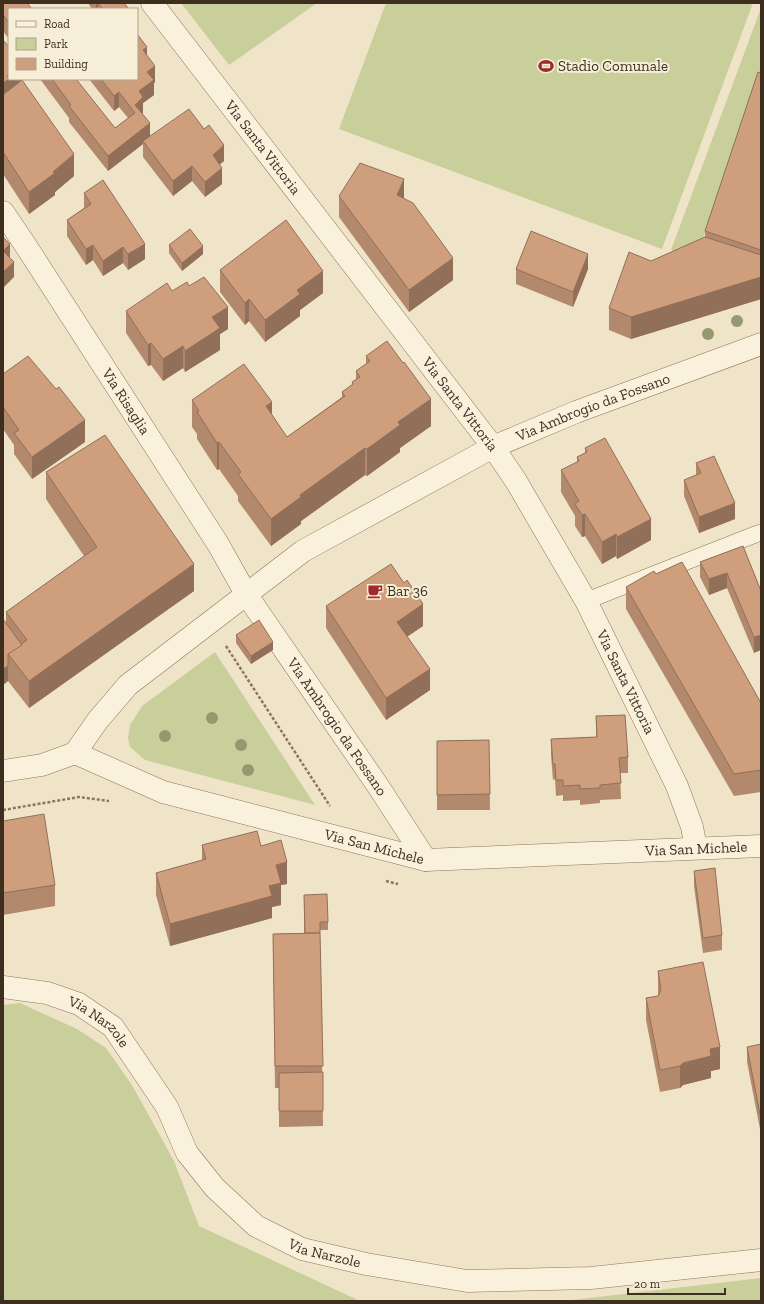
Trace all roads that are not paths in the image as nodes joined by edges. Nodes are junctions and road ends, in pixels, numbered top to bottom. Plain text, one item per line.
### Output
1 (152, 3) edge
2 (3, 212) edge
3 (761, 344) edge
4 (493, 447) junction
5 (759, 533) dead end
6 (246, 594) junction
7 (586, 601) junction
8 (76, 753) junction
9 (3, 771) edge
10 (761, 846) edge
11 (696, 848) junction
12 (426, 860) junction
13 (3, 987) edge
14 (761, 1260) edge

1 - 4 street, Via Santa Vittoria
2 - 6 street, Via Risaglia
3 - 4 street, Via Ambrogio da Fossano
4 - 6 street, Via Ambrogio da Fossano
4 - 7 street, Via Santa Vittoria
5 - 7 lane
6 - 8 street, Via Ambrogio da Fossano
6 - 12 street, Via Ambrogio da Fossano
7 - 11 street, Via Santa Vittoria
8 - 9 street
8 - 12 street, Via San Michele
10 - 11 street, Via San Michele
11 - 12 street, Via San Michele
13 - 14 street, Via Narzole

